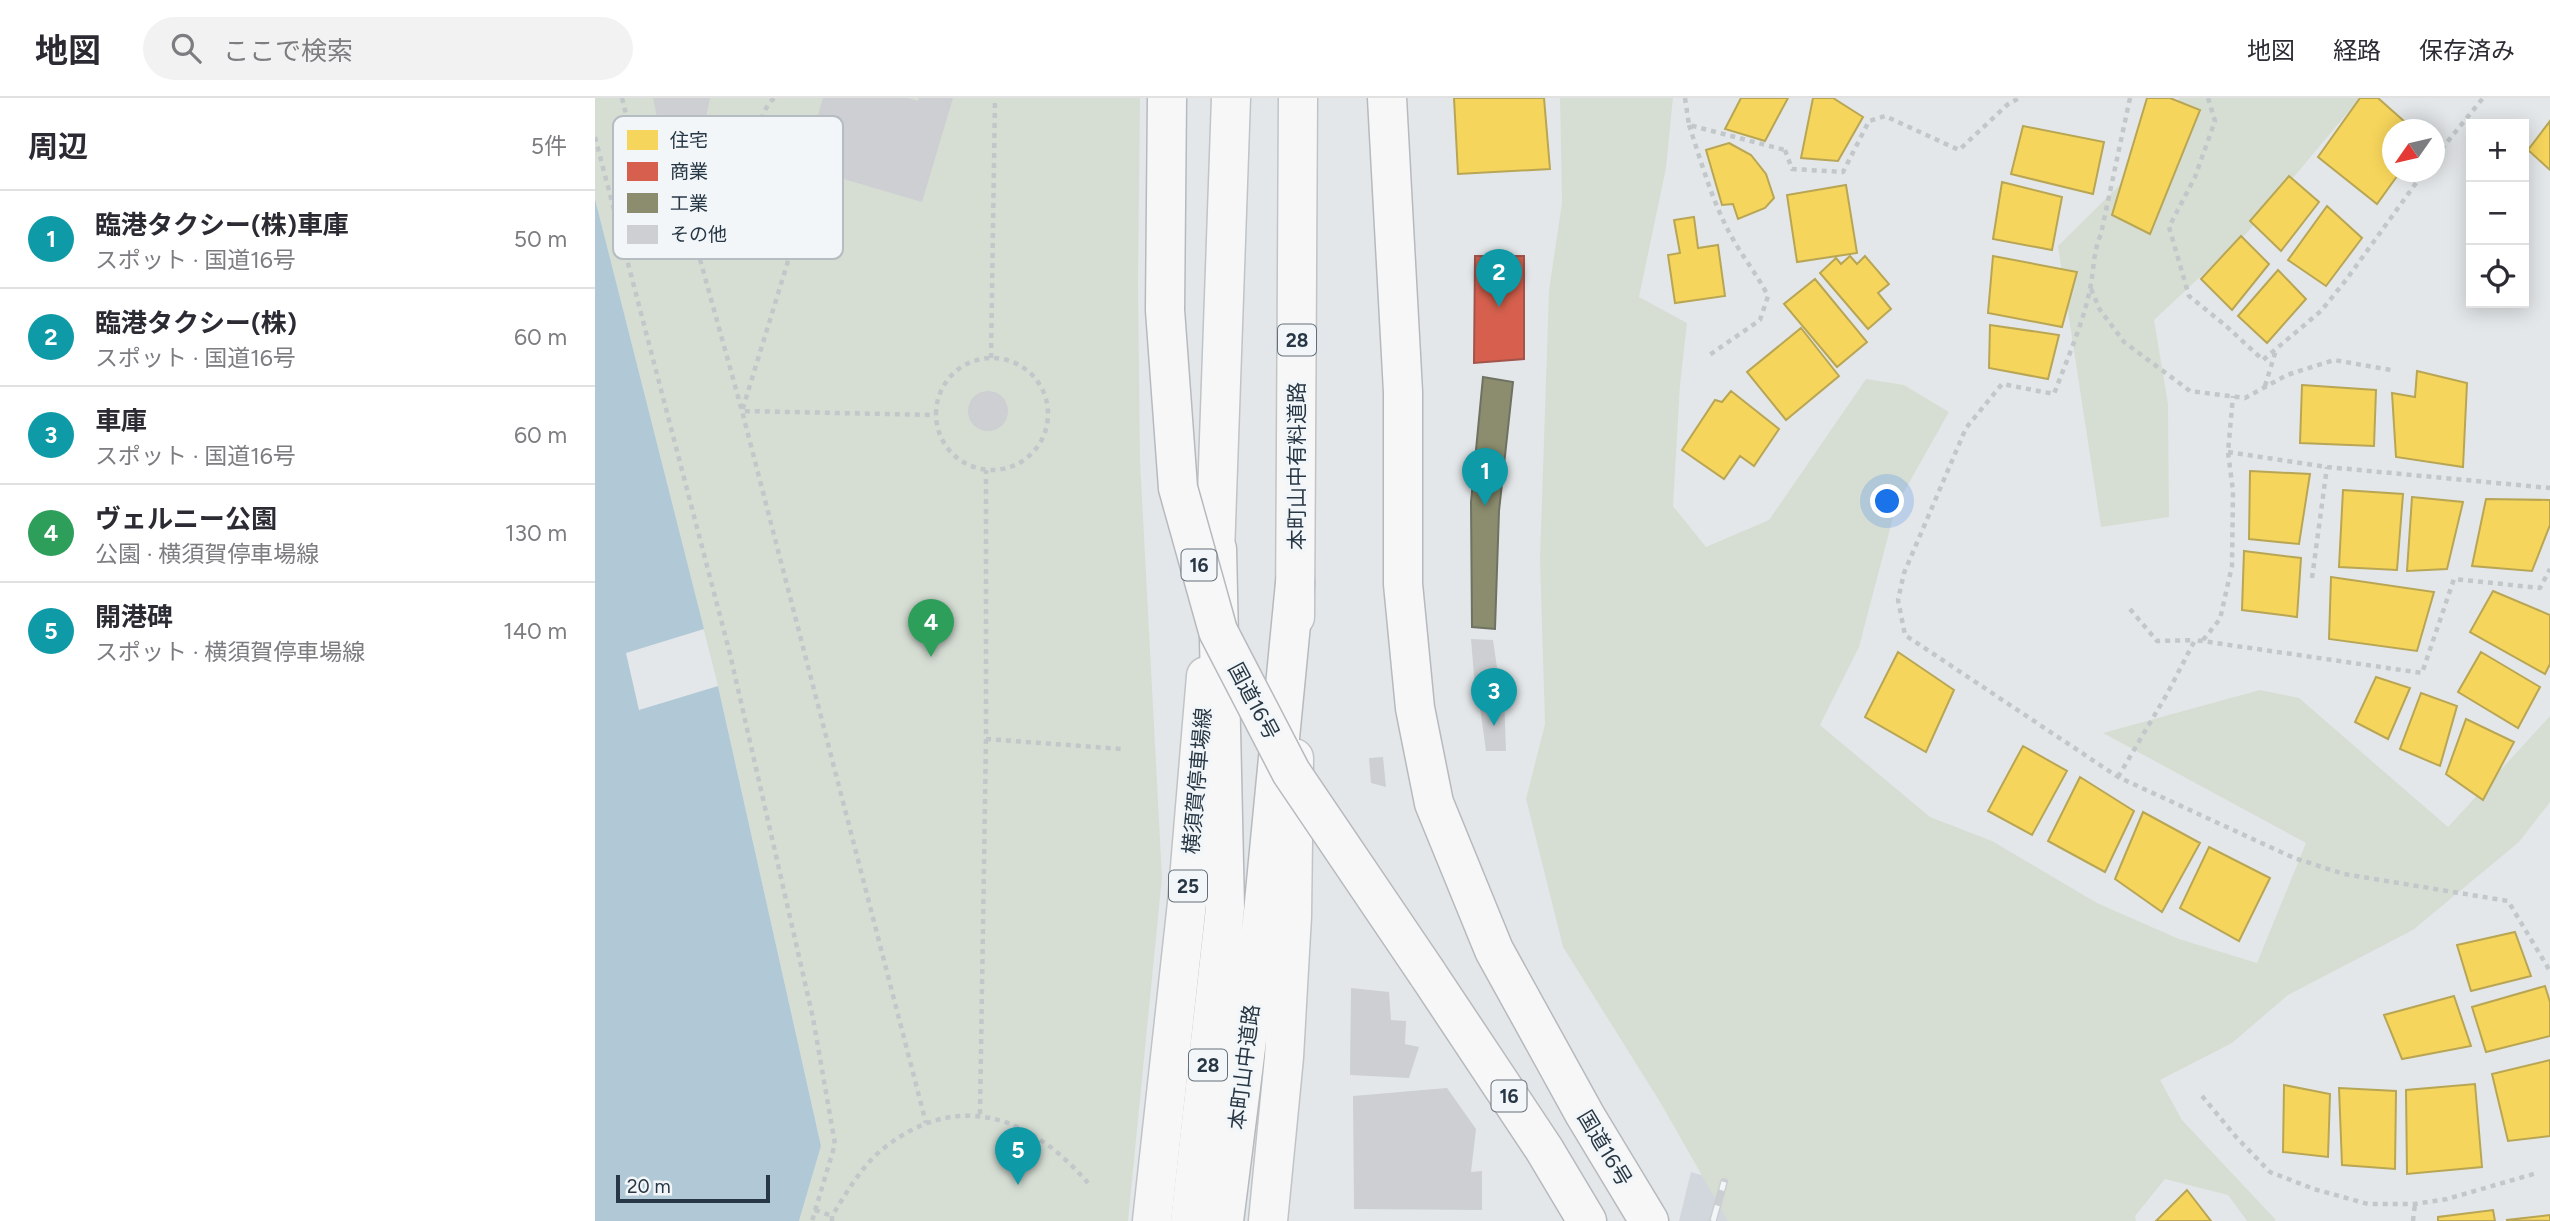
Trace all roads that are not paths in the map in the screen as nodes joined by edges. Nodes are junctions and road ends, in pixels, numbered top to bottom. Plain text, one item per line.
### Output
1 (1167, 98) edge
2 (1231, 98) edge
3 (1298, 98) edge
4 (1387, 98) edge
5 (1217, 549) junction
6 (1295, 583) junction
7 (1152, 1221) edge
8 (1190, 1221) edge
9 (1224, 1221) edge
10 (1268, 1221) edge
11 (1587, 1221) edge
12 (1649, 1221) edge

1 - 11 main road, 国道16号 / 16, bridge
2 - 5 main road
3 - 6 main road, 本町山中有料道路 / 28
4 - 12 main road, 国道16号
5 - 7 main road, 横須賀停車場線 / 25
5 - 8 main road, 本町山中道路 / 28
6 - 9 main road, 本町山中道路 / 28
6 - 10 main road

